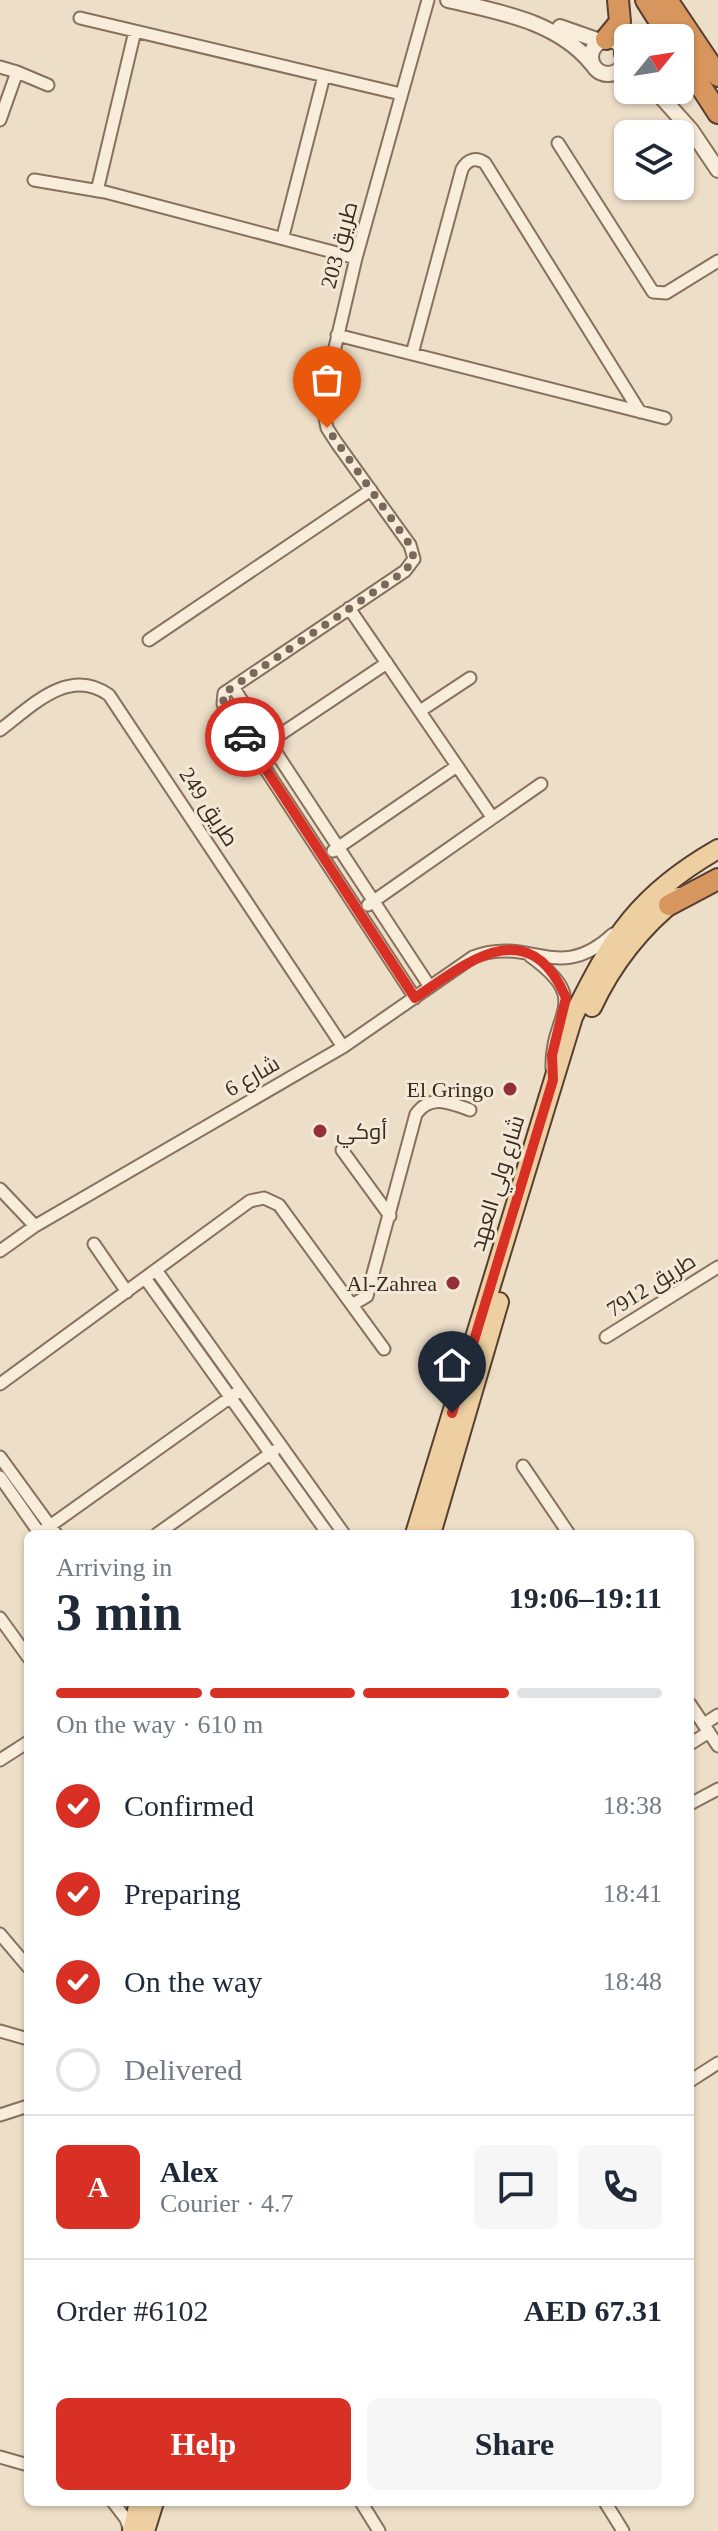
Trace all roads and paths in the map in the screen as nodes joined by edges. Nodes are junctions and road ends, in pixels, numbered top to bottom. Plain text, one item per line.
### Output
1 (428, 0) edge
2 (448, 0) edge
3 (618, 0) edge
4 (646, 0) edge
5 (667, 0) edge
6 (680, 0) edge
7 (513, 15) junction
8 (80, 18) dead end
9 (661, 24) edge
10 (135, 31) junction
11 (603, 40) junction
12 (614, 41) edge
13 (718, 59) edge
14 (592, 64) junction
15 (0, 67) edge
16 (17, 72) junction
17 (614, 72) edge
18 (607, 74) junction
19 (324, 76) junction
20 (694, 76) edge
21 (718, 76) edge
22 (614, 77) edge
23 (48, 85) dead end
24 (694, 93) edge
25 (401, 94) junction
26 (666, 104) edge
27 (718, 113) edge
28 (0, 120) edge
29 (718, 128) edge
30 (558, 143) dead end
31 (718, 170) edge
32 (34, 180) dead end
33 (97, 191) junction
34 (283, 236) junction
35 (356, 258) junction
36 (718, 261) edge
37 (337, 335) junction
38 (412, 354) junction
39 (640, 412) junction
40 (665, 418) dead end
41 (371, 490) junction
42 (349, 608) junction
43 (149, 640) dead end
44 (387, 663) junction
45 (470, 678) dead end
46 (233, 687) junction
47 (420, 711) junction
48 (0, 730) edge
49 (269, 742) junction
50 (254, 752) junction
51 (457, 766) junction
52 (541, 784) dead end
53 (492, 817) junction
54 (338, 848) junction
55 (718, 849) edge
56 (324, 857) junction
57 (718, 870) edge
58 (718, 879) edge
59 (373, 902) junction
60 (669, 905) junction
61 (360, 911) junction
62 (633, 914) junction
63 (526, 953) junction
64 (430, 987) junction
65 (415, 998) junction
66 (343, 1047) junction
67 (553, 1080) junction
68 (470, 1110) dead end
69 (342, 1150) dead end
70 (0, 1189) edge
71 (390, 1216) junction
72 (35, 1226) junction
73 (94, 1244) dead end
74 (0, 1251) edge
75 (718, 1267) edge
76 (156, 1270) junction
77 (145, 1278) junction
78 (127, 1292) junction
79 (352, 1305) junction
80 (606, 1337) dead end
81 (384, 1349) dead end
82 (0, 1384) edge
83 (241, 1390) junction
84 (230, 1398) junction
85 (281, 1446) junction
86 (270, 1454) junction
87 (0, 1457) edge
88 (523, 1466) dead end
89 (0, 1477) edge
90 (44, 1530) edge
91 (45, 1530) edge
92 (49, 1530) edge
93 (163, 1530) edge
94 (325, 1530) edge
95 (341, 1530) edge
96 (416, 1530) edge
97 (432, 1530) edge
98 (566, 1530) edge
99 (0, 1618) edge
100 (24, 1651) edge
101 (694, 1710) edge
102 (718, 1715) edge
103 (706, 1728) junction
104 (694, 1740) edge
105 (24, 1745) edge
106 (718, 1746) edge
107 (0, 1760) edge
108 (718, 1789) edge
109 (694, 1802) edge
110 (0, 1934) edge
111 (24, 1962) edge
112 (0, 2031) edge
113 (24, 2038) edge
114 (718, 2063) edge
115 (694, 2078) edge
116 (24, 2107) edge
117 (0, 2115) edge
118 (0, 2457) edge
119 (0, 2464) edge
120 (24, 2464) edge
121 (24, 2471) edge
122 (116, 2506) edge
123 (140, 2506) edge
124 (141, 2506) edge
125 (363, 2506) edge
126 (607, 2506) edge
127 (131, 2531) edge
128 (145, 2531) edge
129 (379, 2531) edge
130 (623, 2531) edge

1 - 25 street, طريق 203
2 - 7 street
3 - 11 highway
4 - 9 highway
5 - 21 highway
6 - 13 highway
7 - 11 street
7 - 14 street
8 - 10 street
10 - 19 street
10 - 33 street
11 - 12 street
11 - 14 street
14 - 18 street
15 - 16 street
16 - 23 street
16 - 28 street
17 - 18 street
18 - 22 street
19 - 25 street
19 - 34 street
20 - 27 highway
24 - 29 highway
25 - 35 street, طريق 203
26 - 31 street
30 - 36 street
32 - 33 street
33 - 34 street
34 - 35 street
35 - 37 street, طريق 203
37 - 38 street
37 - 41 street, طريق 203
38 - 39 street
38 - 39 street
39 - 40 street
41 - 42 street, طريق 203
41 - 43 street
42 - 44 street
42 - 46 street, طريق 203
44 - 47 street
44 - 49 street
45 - 47 street
46 - 49 street
46 - 50 street
47 - 51 street
48 - 66 street, طريق 249
49 - 50 street
49 - 54 street
50 - 56 street
51 - 53 street
51 - 54 street
52 - 53 street
53 - 59 street
54 - 56 street
54 - 59 street
55 - 62 main road, شارع ولي العهد
56 - 61 street
57 - 60 main road, شارع ولي العهد
58 - 60 highway
59 - 61 street
59 - 64 street
60 - 97 main road, شارع ولي العهد
61 - 65 street
62 - 63 street, شارع 6
62 - 67 main road, شارع ولي العهد
63 - 64 street, شارع 6
63 - 67 street
64 - 65 street, شارع 6
65 - 66 street, شارع 6
66 - 72 street, شارع 6
67 - 96 main road, شارع ولي العهد
68 - 71 street
69 - 71 street
70 - 72 street
71 - 79 street
72 - 74 street, شارع 6
73 - 78 street
75 - 80 street, طريق 7912
76 - 77 street
76 - 79 street
76 - 83 street
77 - 78 street
77 - 84 street
78 - 82 street
79 - 81 street
83 - 84 street
83 - 85 street
84 - 86 street
84 - 92 street
85 - 86 street
85 - 95 street
86 - 93 street
86 - 94 street
87 - 91 street
88 - 98 street
89 - 90 street
99 - 100 street
101 - 103 street
102 - 103 street
103 - 104 street
103 - 106 street
105 - 107 street
108 - 109 street
110 - 111 street
112 - 113 street
114 - 115 street
116 - 117 street
118 - 120 street
119 - 121 street
122 - 127 street
123 - 127 main road
124 - 128 main road
125 - 129 street
126 - 130 street

